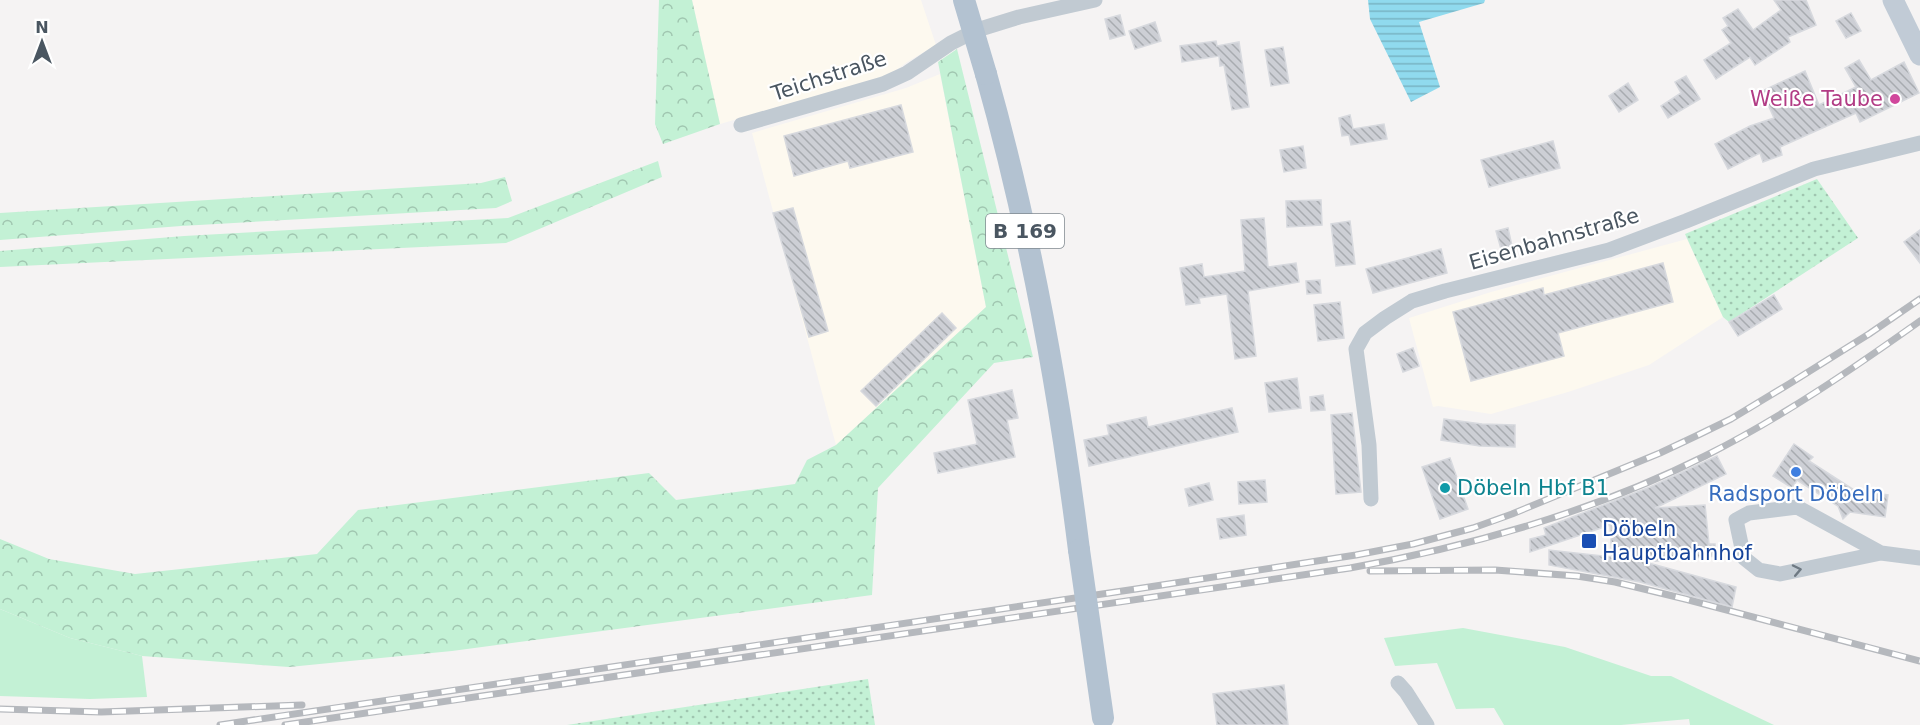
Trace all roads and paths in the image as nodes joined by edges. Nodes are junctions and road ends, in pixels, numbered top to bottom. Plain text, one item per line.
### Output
1 (964, 0) edge
2 (1095, 0) edge
3 (1893, 0) edge
4 (1920, 55) edge
5 (741, 125) dead end
6 (1920, 142) edge
7 (1371, 499) dead end
8 (1881, 553) junction
9 (1920, 558) edge
10 (1398, 683) dead end
11 (1104, 721) edge
12 (1427, 725) edge

1 - 11 main road, B 169, bridge
2 - 5 street, Teichstraße
3 - 4 main road
6 - 7 street, Eisenbahnstraße
8 -> 8 street
8 - 9 street
10 - 12 street

